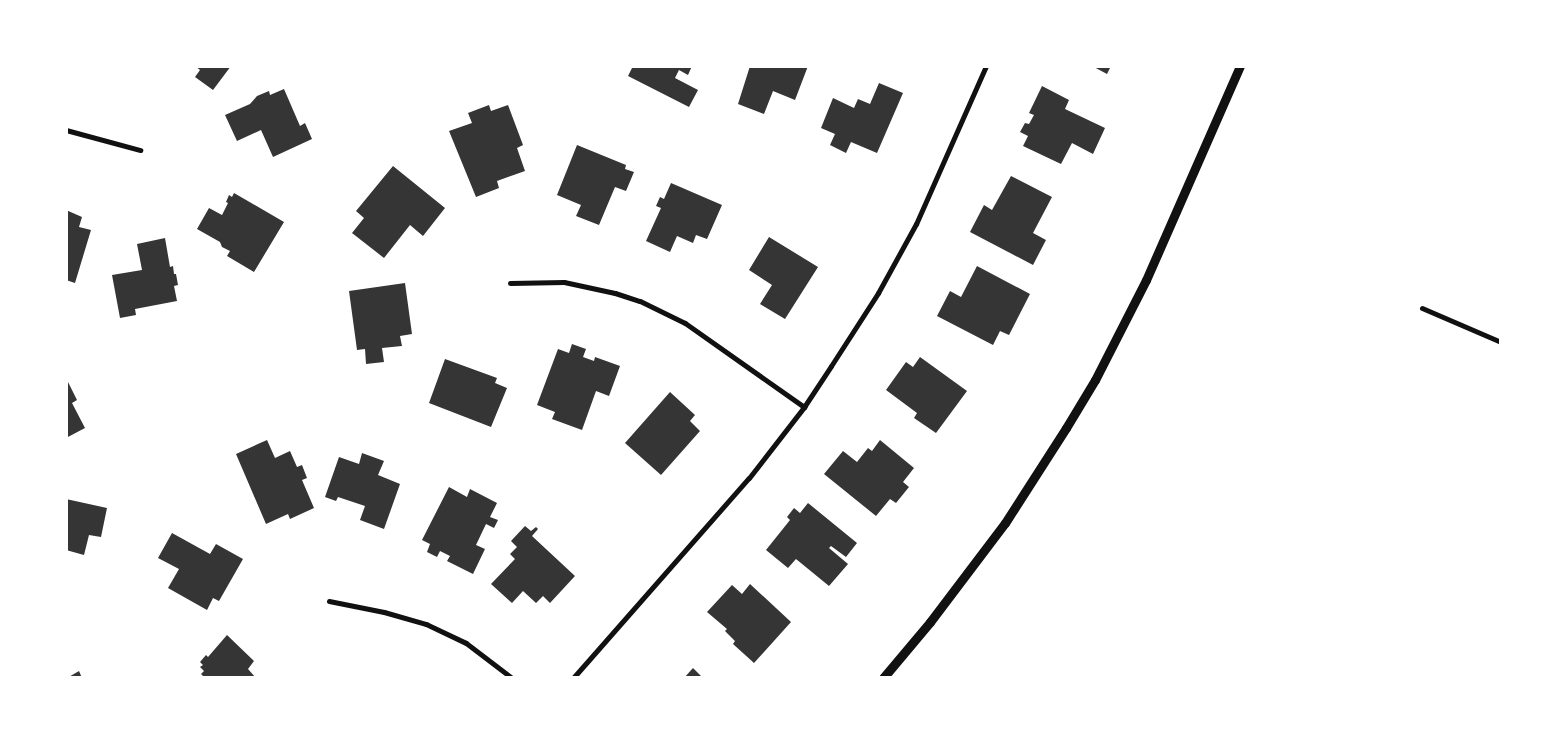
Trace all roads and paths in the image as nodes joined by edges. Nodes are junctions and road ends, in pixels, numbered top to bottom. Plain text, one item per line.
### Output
1 (986, 66) edge
2 (1240, 66) edge
3 (66, 130) edge
4 (140, 150) dead end
5 (510, 283) dead end
6 (1422, 308) dead end
7 (1501, 342) edge
8 (804, 407) junction
9 (329, 601) dead end
10 (512, 678) edge
11 (573, 678) edge
12 (882, 678) edge

1 - 8 street
2 - 12 street
3 - 4 street
5 - 8 street
6 - 7 street
8 - 11 street
9 - 10 street

